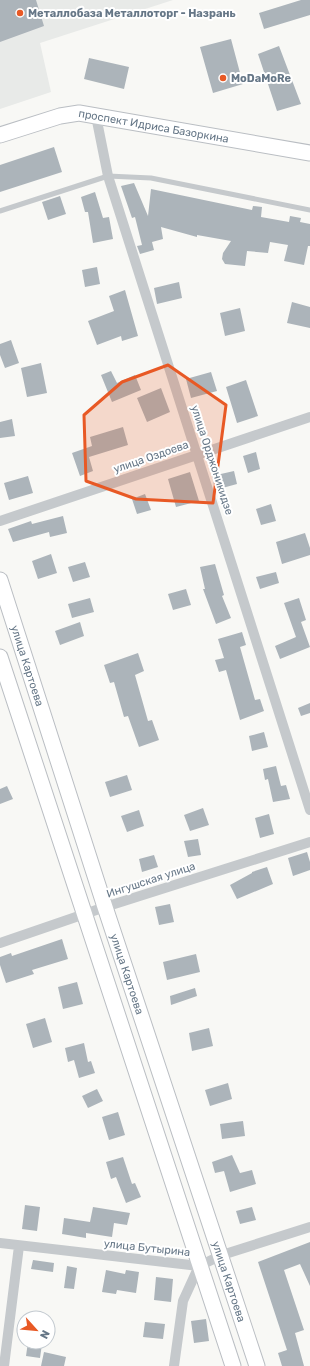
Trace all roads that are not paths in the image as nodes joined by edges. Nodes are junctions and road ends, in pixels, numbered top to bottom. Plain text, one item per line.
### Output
1 (96, 116) junction
2 (0, 134) edge
3 (310, 153) edge
4 (108, 176) junction
5 (310, 210) edge
6 (0, 211) edge
7 (310, 416) edge
8 (197, 454) junction
9 (0, 521) edge
10 (0, 580) edge
11 (0, 657) edge
12 (310, 810) edge
13 (310, 842) edge
14 (105, 907) junction
15 (84, 914) junction
16 (0, 943) edge
17 (310, 1227) edge
18 (0, 1243) edge
19 (19, 1246) junction
20 (222, 1255) junction
21 (200, 1266) junction
22 (4, 1366) edge
23 (174, 1366) edge
24 (233, 1366) edge
25 (258, 1366) edge

1 - 2 main road, проспект Идриса Базоркина
1 - 3 main road, проспект Идриса Базоркина
1 - 4 street, улица Орджоникидзе
4 - 5 lane
4 - 6 lane
4 - 8 street, улица Орджоникидзе
7 - 8 street, улица Оздоева
8 - 9 street, улица Оздоева
8 - 12 street, улица Орджоникидзе
10 - 14 main road, улица Картоева
11 - 15 main road, улица Картоева
13 - 14 street, Ингушская улица
14 - 15 street, Ингушская улица
14 - 20 main road, улица Картоева
15 - 16 street, Ингушская улица
15 - 21 main road, улица Картоева
17 - 20 street, улица Бутырина
18 - 19 street, улица Бутырина
19 - 21 street, улица Бутырина
19 - 22 street
20 - 21 street, улица Бутырина
20 - 25 main road, улица Картоева
21 - 23 street
21 - 24 main road, улица Картоева

